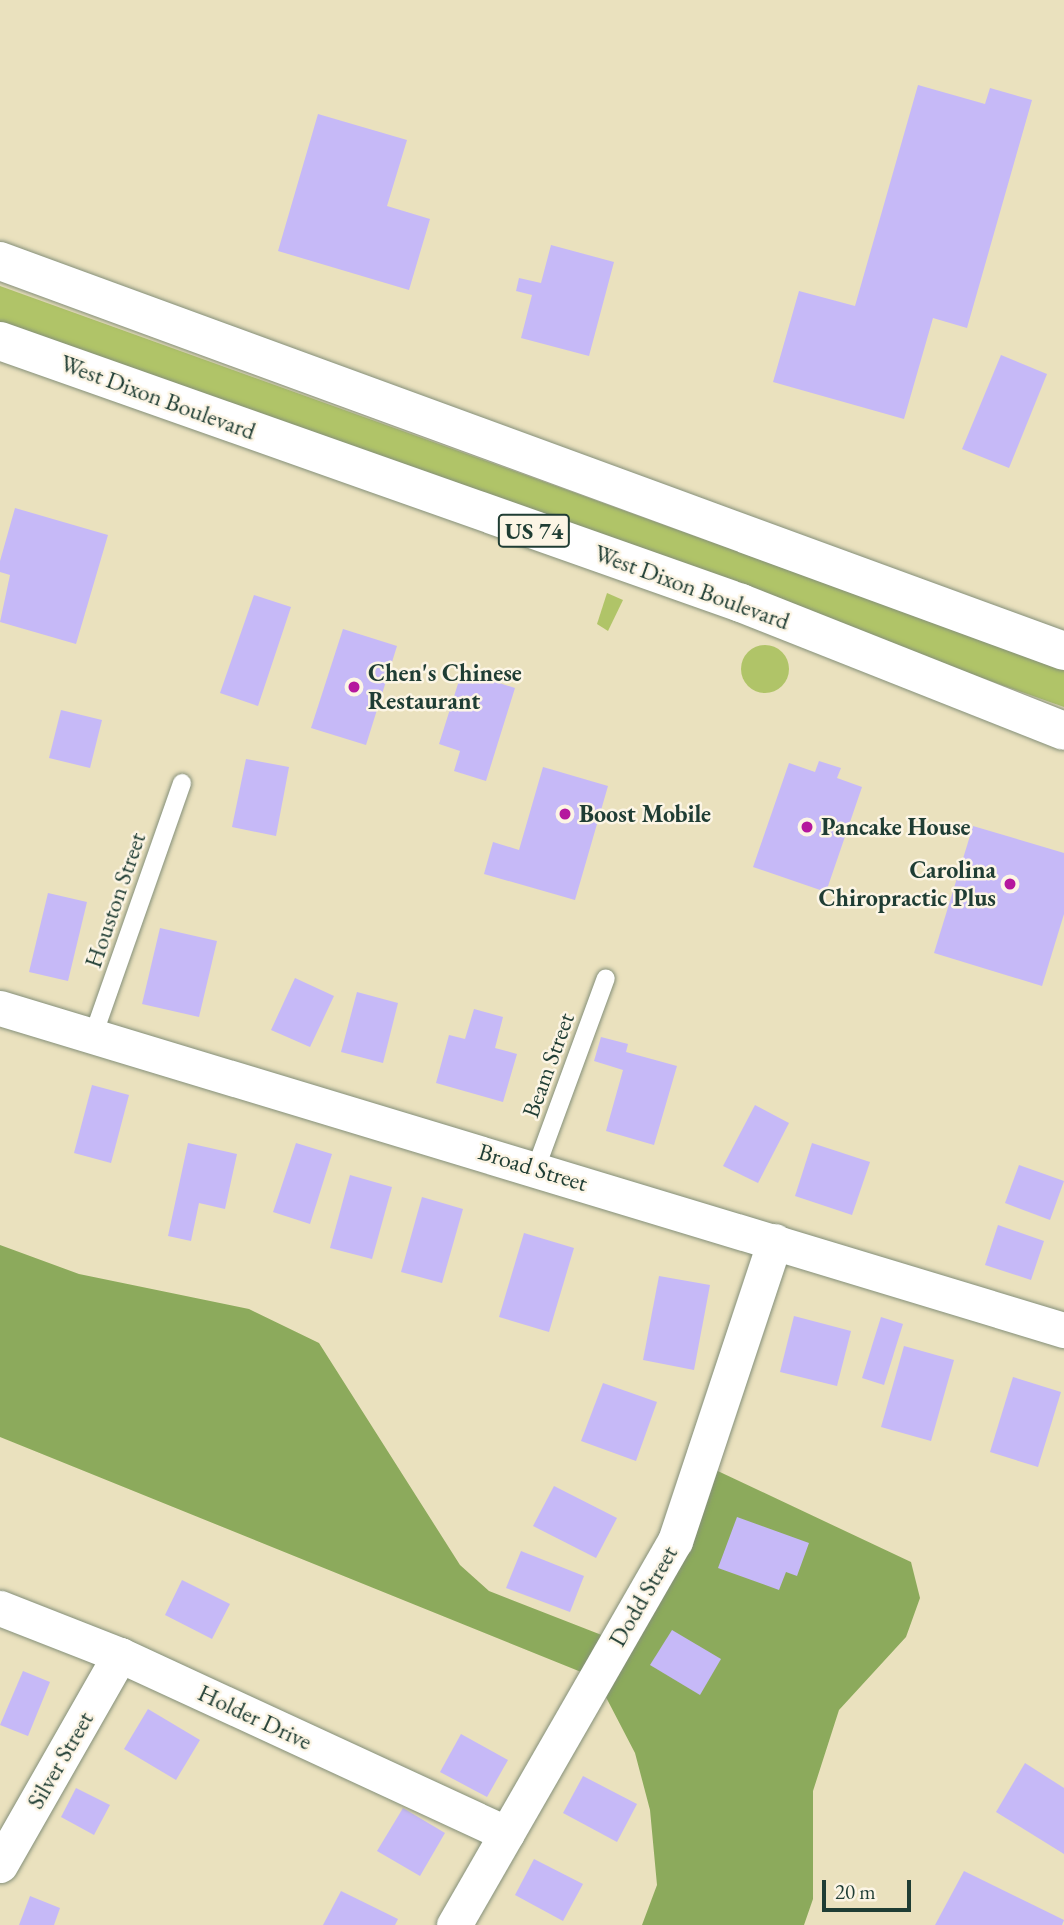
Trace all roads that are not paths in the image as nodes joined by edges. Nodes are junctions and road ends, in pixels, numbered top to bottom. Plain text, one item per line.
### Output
1 (0, 261) edge
2 (0, 341) edge
3 (1064, 651) edge
4 (1064, 731) edge
5 (182, 783) dead end
6 (606, 978) dead end
7 (0, 1008) edge
8 (94, 1033) junction
9 (536, 1168) junction
10 (775, 1241) junction
11 (1062, 1323) edge
12 (0, 1608) edge
13 (120, 1655) junction
14 (507, 1834) junction
15 (0, 1865) edge
16 (454, 1925) edge

1 - 3 highway
2 - 4 highway, West Dixon Boulevard / US 74
5 - 8 lane, Houston Street
6 - 9 lane, Beam Street
7 - 8 street, Broad Street
8 - 9 street, Broad Street
9 - 10 street, Broad Street
10 - 11 street, Broad Street
10 - 14 street, Dodd Street
12 - 13 street, Holder Drive
13 - 14 street, Holder Drive
13 - 15 street, Silver Street
14 - 16 street, Dodd Street

